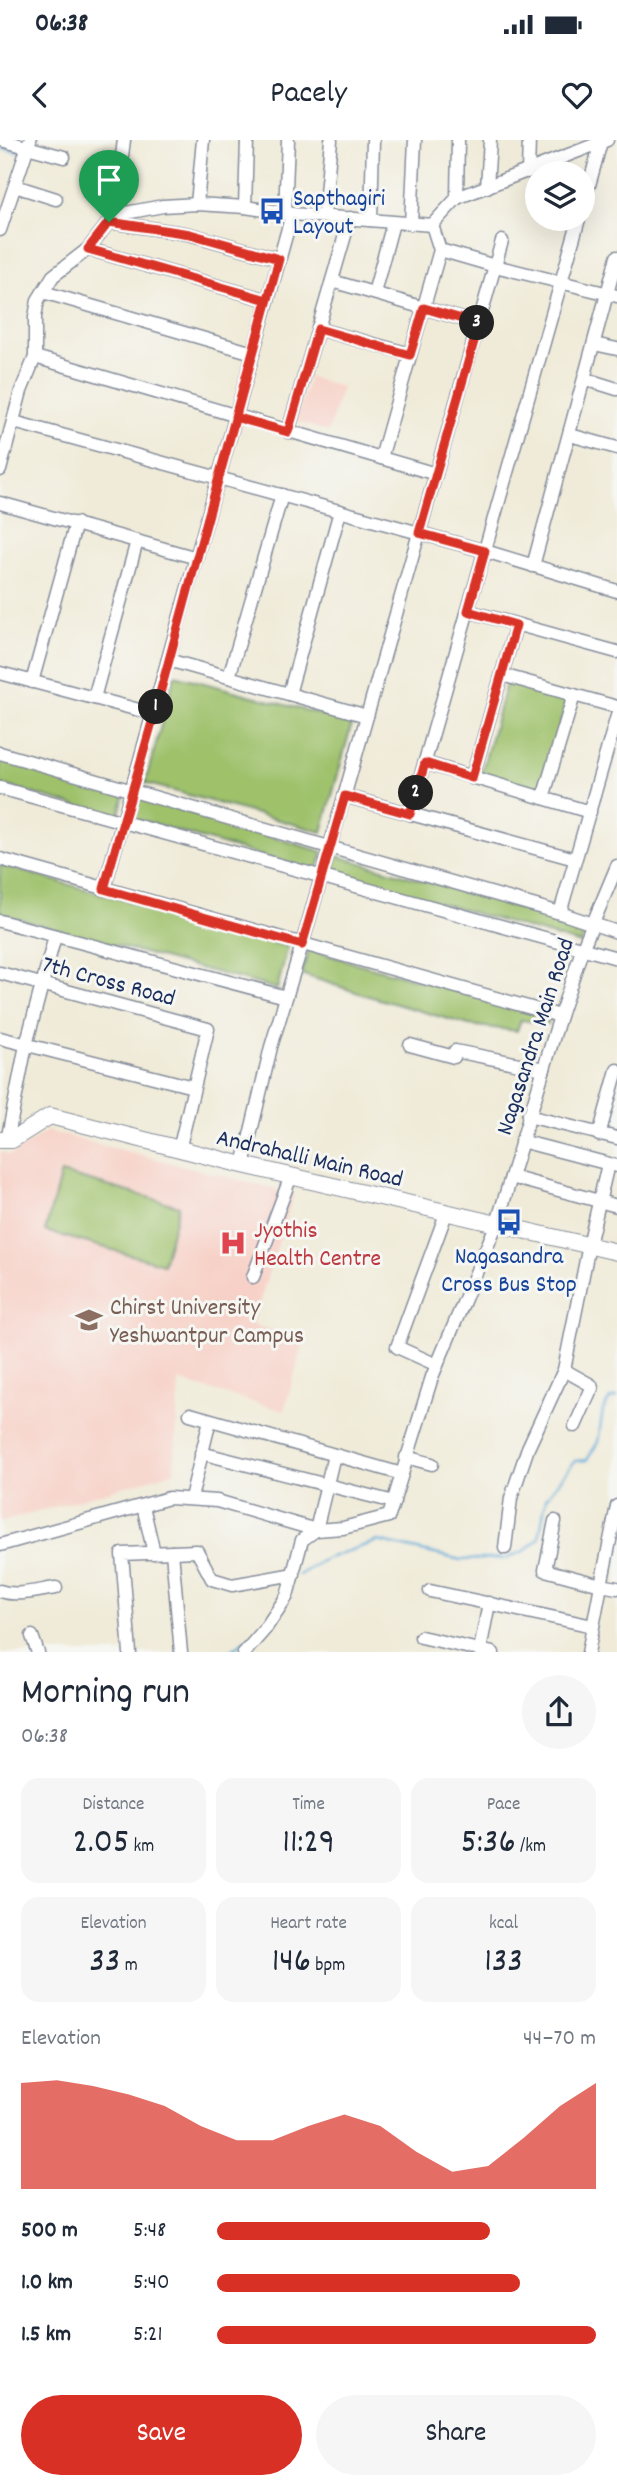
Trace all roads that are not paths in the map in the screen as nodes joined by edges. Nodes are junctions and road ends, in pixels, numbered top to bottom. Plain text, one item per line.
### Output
1 (1, 140) edge
2 (124, 140) edge
3 (203, 140) edge
4 (247, 140) edge
5 (288, 140) edge
6 (331, 140) edge
7 (373, 140) edge
8 (415, 140) edge
9 (458, 140) edge
10 (490, 140) edge
11 (530, 140) edge
12 (570, 140) edge
13 (604, 141) edge
14 (25, 144) edge
15 (569, 155) junction
16 (64, 158) dead end
17 (529, 161) edge
18 (555, 161) edge
19 (595, 169) edge
20 (525, 173) edge
21 (15, 186) junction
22 (486, 187) junction
23 (457, 198) junction
24 (56, 199) dead end
25 (197, 204) junction
26 (245, 207) junction
27 (120, 214) junction
28 (288, 214) junction
29 (324, 215) junction
30 (350, 218) junction
31 (371, 220) junction
32 (109, 222) junction
33 (393, 223) junction
34 (411, 224) junction
35 (432, 225) junction
36 (0, 230) edge
37 (576, 231) edge
38 (502, 241) dead end
39 (88, 249) junction
40 (440, 250) junction
41 (617, 257) edge
42 (279, 259) junction
43 (495, 266) junction
44 (332, 281) junction
45 (561, 283) junction
46 (43, 292) junction
47 (374, 293) junction
48 (612, 295) edge
49 (267, 300) junction
50 (424, 308) junction
51 (479, 324) junction
52 (318, 329) junction
53 (594, 344) junction
54 (617, 349) edge
55 (253, 353) junction
56 (410, 355) junction
57 (35, 357) junction
58 (585, 379) junction
59 (617, 389) edge
60 (235, 417) junction
61 (14, 422) junction
62 (288, 432) junction
63 (570, 435) junction
64 (617, 448) edge
65 (381, 458) junction
66 (0, 470) edge
67 (436, 474) junction
68 (218, 478) junction
69 (282, 495) junction
70 (0, 502) edge
71 (340, 511) junction
72 (76, 523) junction
73 (419, 533) junction
74 (137, 541) junction
75 (485, 551) junction
76 (197, 558) junction
77 (533, 566) junction
78 (617, 591) edge
79 (468, 611) junction
80 (516, 625) junction
81 (617, 652) edge
82 (168, 660) junction
83 (0, 673) edge
84 (502, 675) junction
85 (229, 677) junction
86 (32, 682) junction
87 (289, 694) junction
88 (574, 695) junction
89 (94, 698) junction
90 (617, 708) edge
91 (154, 714) junction
92 (368, 716) junction
93 (617, 716) edge
94 (0, 752) edge
95 (425, 763) junction
96 (472, 778) junction
97 (0, 788) edge
98 (132, 790) junction
99 (345, 796) junction
100 (542, 798) junction
101 (590, 812) junction
102 (410, 814) junction
103 (122, 821) junction
104 (330, 847) junction
105 (0, 859) edge
106 (575, 859) junction
107 (617, 866) edge
108 (321, 877) junction
109 (104, 889) junction
110 (560, 913) junction
111 (0, 921) edge
112 (594, 924) junction
113 (617, 932) edge
114 (55, 936) junction
115 (302, 945) junction
116 (583, 947) junction
117 (617, 958) edge
118 (0, 973) edge
119 (41, 984) junction
120 (286, 997) junction
121 (560, 1016) junction
122 (0, 1038) edge
123 (26, 1045) junction
124 (410, 1045) dead end
125 (544, 1069) junction
126 (617, 1070) edge
127 (193, 1087) junction
128 (528, 1116) junction
129 (598, 1135) junction
130 (617, 1138) edge
131 (4, 1141) edge
132 (521, 1141) junction
133 (179, 1150) junction
134 (613, 1165) edge
135 (243, 1166) junction
136 (290, 1176) junction
137 (511, 1177) junction
138 (599, 1202) junction
139 (617, 1206) edge
140 (447, 1211) junction
141 (497, 1223) junction
142 (589, 1245) junction
143 (617, 1251) edge
144 (253, 1277) dead end
145 (437, 1365) junction
146 (564, 1370) junction
147 (190, 1414) dead end
148 (210, 1420) junction
149 (575, 1426) dead end
150 (201, 1452) junction
151 (334, 1455) junction
152 (406, 1457) junction
153 (432, 1464) dead end
154 (401, 1474) junction
155 (327, 1485) junction
156 (191, 1498) junction
157 (394, 1502) junction
158 (144, 1506) junction
159 (617, 1506) edge
160 (555, 1521) dead end
161 (316, 1530) junction
162 (0, 1545) edge
163 (505, 1548) dead end
164 (172, 1552) junction
165 (154, 1553) junction
166 (294, 1574) junction
167 (601, 1585) junction
168 (56, 1588) dead end
169 (617, 1588) edge
170 (0, 1591) edge
171 (430, 1591) dead end
172 (489, 1603) junction
173 (593, 1626) junction
174 (32, 1636) dead end
175 (421, 1637) dead end
176 (456, 1649) edge
177 (486, 1651) edge
178 (38, 1652) edge
179 (130, 1652) edge
180 (181, 1652) edge
181 (245, 1652) edge
182 (588, 1652) edge

1 - 14 street
2 - 27 street
3 - 25 street
4 - 26 street
5 - 28 street
6 - 29 street
7 - 31 street
8 - 34 street
9 - 23 street
10 - 22 street
11 - 17 street
12 - 15 street
13 - 15 street
13 - 19 street
14 - 16 street
14 - 21 street
15 - 18 street
20 - 22 street
21 - 24 street
21 - 36 street
22 - 23 street
23 - 35 street
25 - 26 street
25 - 27 street
26 - 28 street
27 - 32 street
28 - 29 street
28 - 42 street
29 - 30 street
30 - 31 street
30 - 44 street
31 - 33 street
32 - 39 street
32 - 42 street
33 - 34 street
33 - 47 street
34 - 35 street
35 - 40 street
37 - 45 street
38 - 43 street
39 - 46 street
39 - 49 street
40 - 43 street
40 - 50 street
41 - 48 street
42 - 49 street
43 - 45 street
43 - 51 street
44 - 47 street
44 - 52 street
45 - 48 street
45 - 75 street
46 - 55 street
46 - 57 street
47 - 50 street
48 - 53 street
49 - 55 street
50 - 51 street
50 - 56 street
51 - 67 street
52 - 56 street
52 - 62 street
53 - 54 street
53 - 58 street
55 - 60 street
56 - 65 street
57 - 60 street
57 - 61 street
58 - 59 street
58 - 63 street
60 - 62 street
60 - 68 street
61 - 66 street
61 - 68 street
62 - 65 street
63 - 64 street
63 - 77 street
65 - 67 street
67 - 73 street
68 - 69 street
68 - 76 street
69 - 71 street
69 - 85 street
70 - 72 street
71 - 73 street
71 - 87 street
72 - 74 street
72 - 86 street
73 - 75 street
73 - 92 street
74 - 76 street
74 - 89 street
75 - 77 street
75 - 79 street
76 - 82 street
77 - 78 street
79 - 80 street
79 - 95 street
80 - 81 street
80 - 84 street
82 - 85 street
82 - 91 street
83 - 86 street
84 - 88 street
84 - 96 street
85 - 87 street
86 - 89 street
87 - 92 street
88 - 90 street
88 - 100 street
89 - 91 street
91 - 98 street
92 - 99 street
93 - 101 street
94 - 98 street
95 - 96 street
95 - 102 street
96 - 100 street
97 - 103 street
98 - 103 street
98 - 104 street
99 - 102 street
99 - 104 street
100 - 101 street
101 - 106 street
102 - 106 street
103 - 108 street
103 - 109 street
104 - 108 street
104 - 110 street
105 - 109 street
106 - 110 street
107 - 112 street, Nagasandra Main Road
108 - 115 street
108 - 116 street
109 - 115 street
110 - 112 street
111 - 114 street
112 - 113 street
112 - 116 street, Nagasandra Main Road
114 - 119 street
114 - 120 street
115 - 120 street
115 - 121 street
116 - 117 street
116 - 121 street, Nagasandra Main Road
118 - 119 street, 7th Cross Road
119 - 123 street
119 - 127 street, 7th Cross Road
120 - 135 street
121 - 125 street, Nagasandra Main Road
122 - 123 street
123 - 127 street
123 - 131 street
124 - 125 street
125 - 128 street, Nagasandra Main Road
126 - 129 street
127 - 133 street
128 - 129 street
128 - 132 street, Nagasandra Main Road
129 - 130 street
131 - 133 main road, Andrahalli Main Road
132 - 134 street
132 - 137 street, Nagasandra Main Road
133 - 135 main road, Andrahalli Main Road
134 - 138 street
135 - 136 main road, Andrahalli Main Road
136 - 140 main road, Andrahalli Main Road
136 - 144 street
137 - 138 street
137 - 141 street, Nagasandra Main Road
138 - 139 street
138 - 142 street
140 - 141 main road, Andrahalli Main Road
140 - 145 street
141 - 142 main road, Andrahalli Main Road
141 - 145 street, Nagasandra Main Road
142 - 143 main road, Andrahalli Main Road
142 - 146 street
145 - 152 street, Nagasandra Main Road
146 - 149 street
146 - 163 street
147 - 148 street
148 - 150 street
148 - 151 street
150 - 155 street
150 - 156 street
151 - 154 street
151 - 155 street
152 - 153 street
152 - 154 street, Nagasandra Main Road
154 - 157 street, Nagasandra Main Road
155 - 157 street
155 - 161 street
156 - 158 street
156 - 161 street
157 - 161 street
158 - 162 street
158 - 165 street
159 - 167 street
160 - 167 street
161 - 166 street
164 - 165 street
164 - 166 street
164 - 180 street
165 - 179 street
166 - 181 street
167 - 169 street
167 - 173 street
168 - 170 street
171 - 172 street
172 - 173 street
172 - 177 street
173 - 182 street
174 - 178 street
175 - 176 street
176 - 177 street

